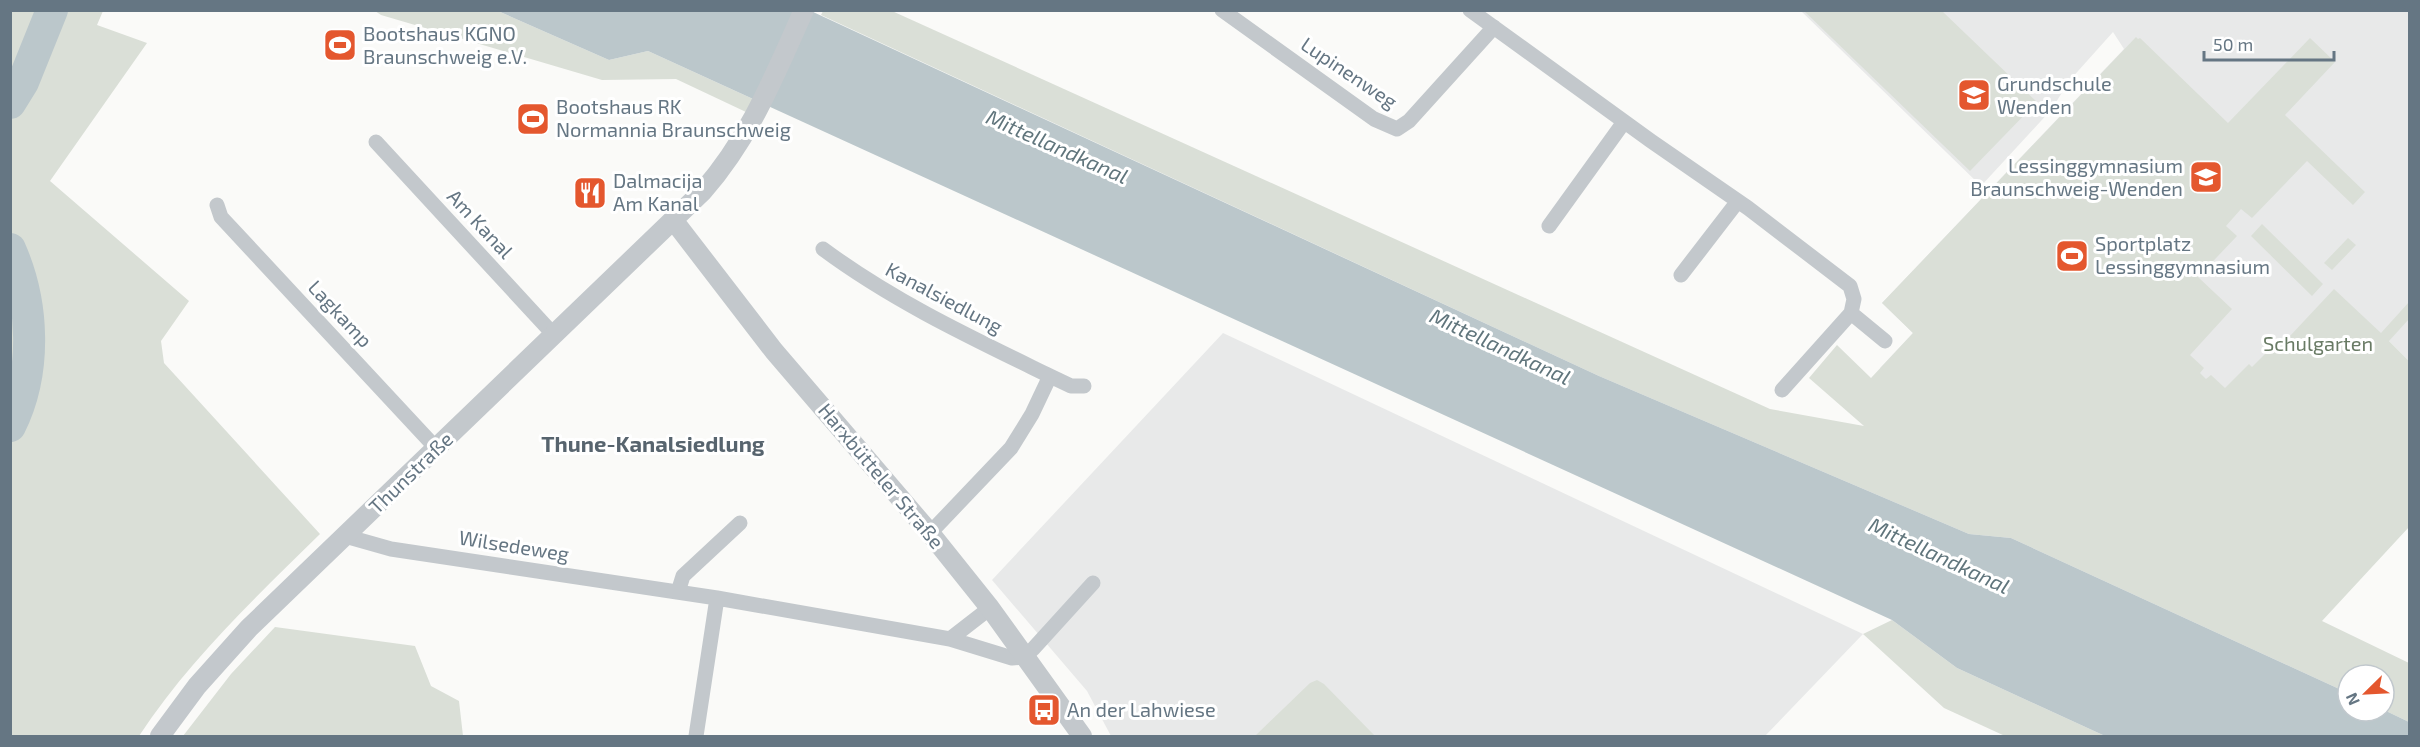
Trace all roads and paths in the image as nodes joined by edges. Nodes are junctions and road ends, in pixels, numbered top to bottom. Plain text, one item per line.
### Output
1 (804, 10) edge
2 (1222, 10) edge
3 (1470, 10) edge
4 (1494, 27) junction
5 (1624, 122) junction
6 (376, 142) dead end
7 (1738, 201) junction
8 (217, 205) dead end
9 (674, 221) junction
10 (1549, 226) dead end
11 (823, 249) dead end
12 (1682, 275) dead end
13 (1851, 313) junction
14 (554, 335) junction
15 (1885, 341) dead end
16 (1050, 376) junction
17 (1084, 386) dead end
18 (1782, 390) dead end
19 (436, 448) junction
20 (740, 523) dead end
21 (930, 533) junction
22 (345, 537) junction
23 (1093, 583) dead end
24 (678, 592) junction
25 (717, 598) junction
26 (990, 609) junction
27 (950, 639) junction
28 (1024, 657) junction
29 (160, 736) edge
30 (696, 736) edge
31 (1082, 736) edge

1 - 9 street, Thunstraße
2 - 4 street, Lupinenweg
3 - 4 street
4 - 5 street
5 - 7 street
5 - 10 street
6 - 14 street, Am Kanal
7 - 12 street
7 - 13 street
8 - 19 street, Lagkamp
9 - 14 street, Thunstraße
9 - 21 street, Harxbütteler Straße
11 - 16 street, Kanalsiedlung
13 - 15 street
13 - 18 street
14 - 19 street, Thunstraße
16 - 17 street, Kanalsiedlung
16 - 21 street
19 - 22 street, Thunstraße
20 - 24 street
21 - 26 street, Harxbütteler Straße
22 - 24 street, Wilsedeweg
22 - 29 street, Thunstraße
23 - 28 street
24 - 25 street, Wilsedeweg
25 - 27 street, Wilsedeweg
25 - 30 street
26 - 27 street
26 - 28 street, Harxbütteler Straße
27 - 28 street, Wilsedeweg
28 - 31 street, Harxbütteler Straße

